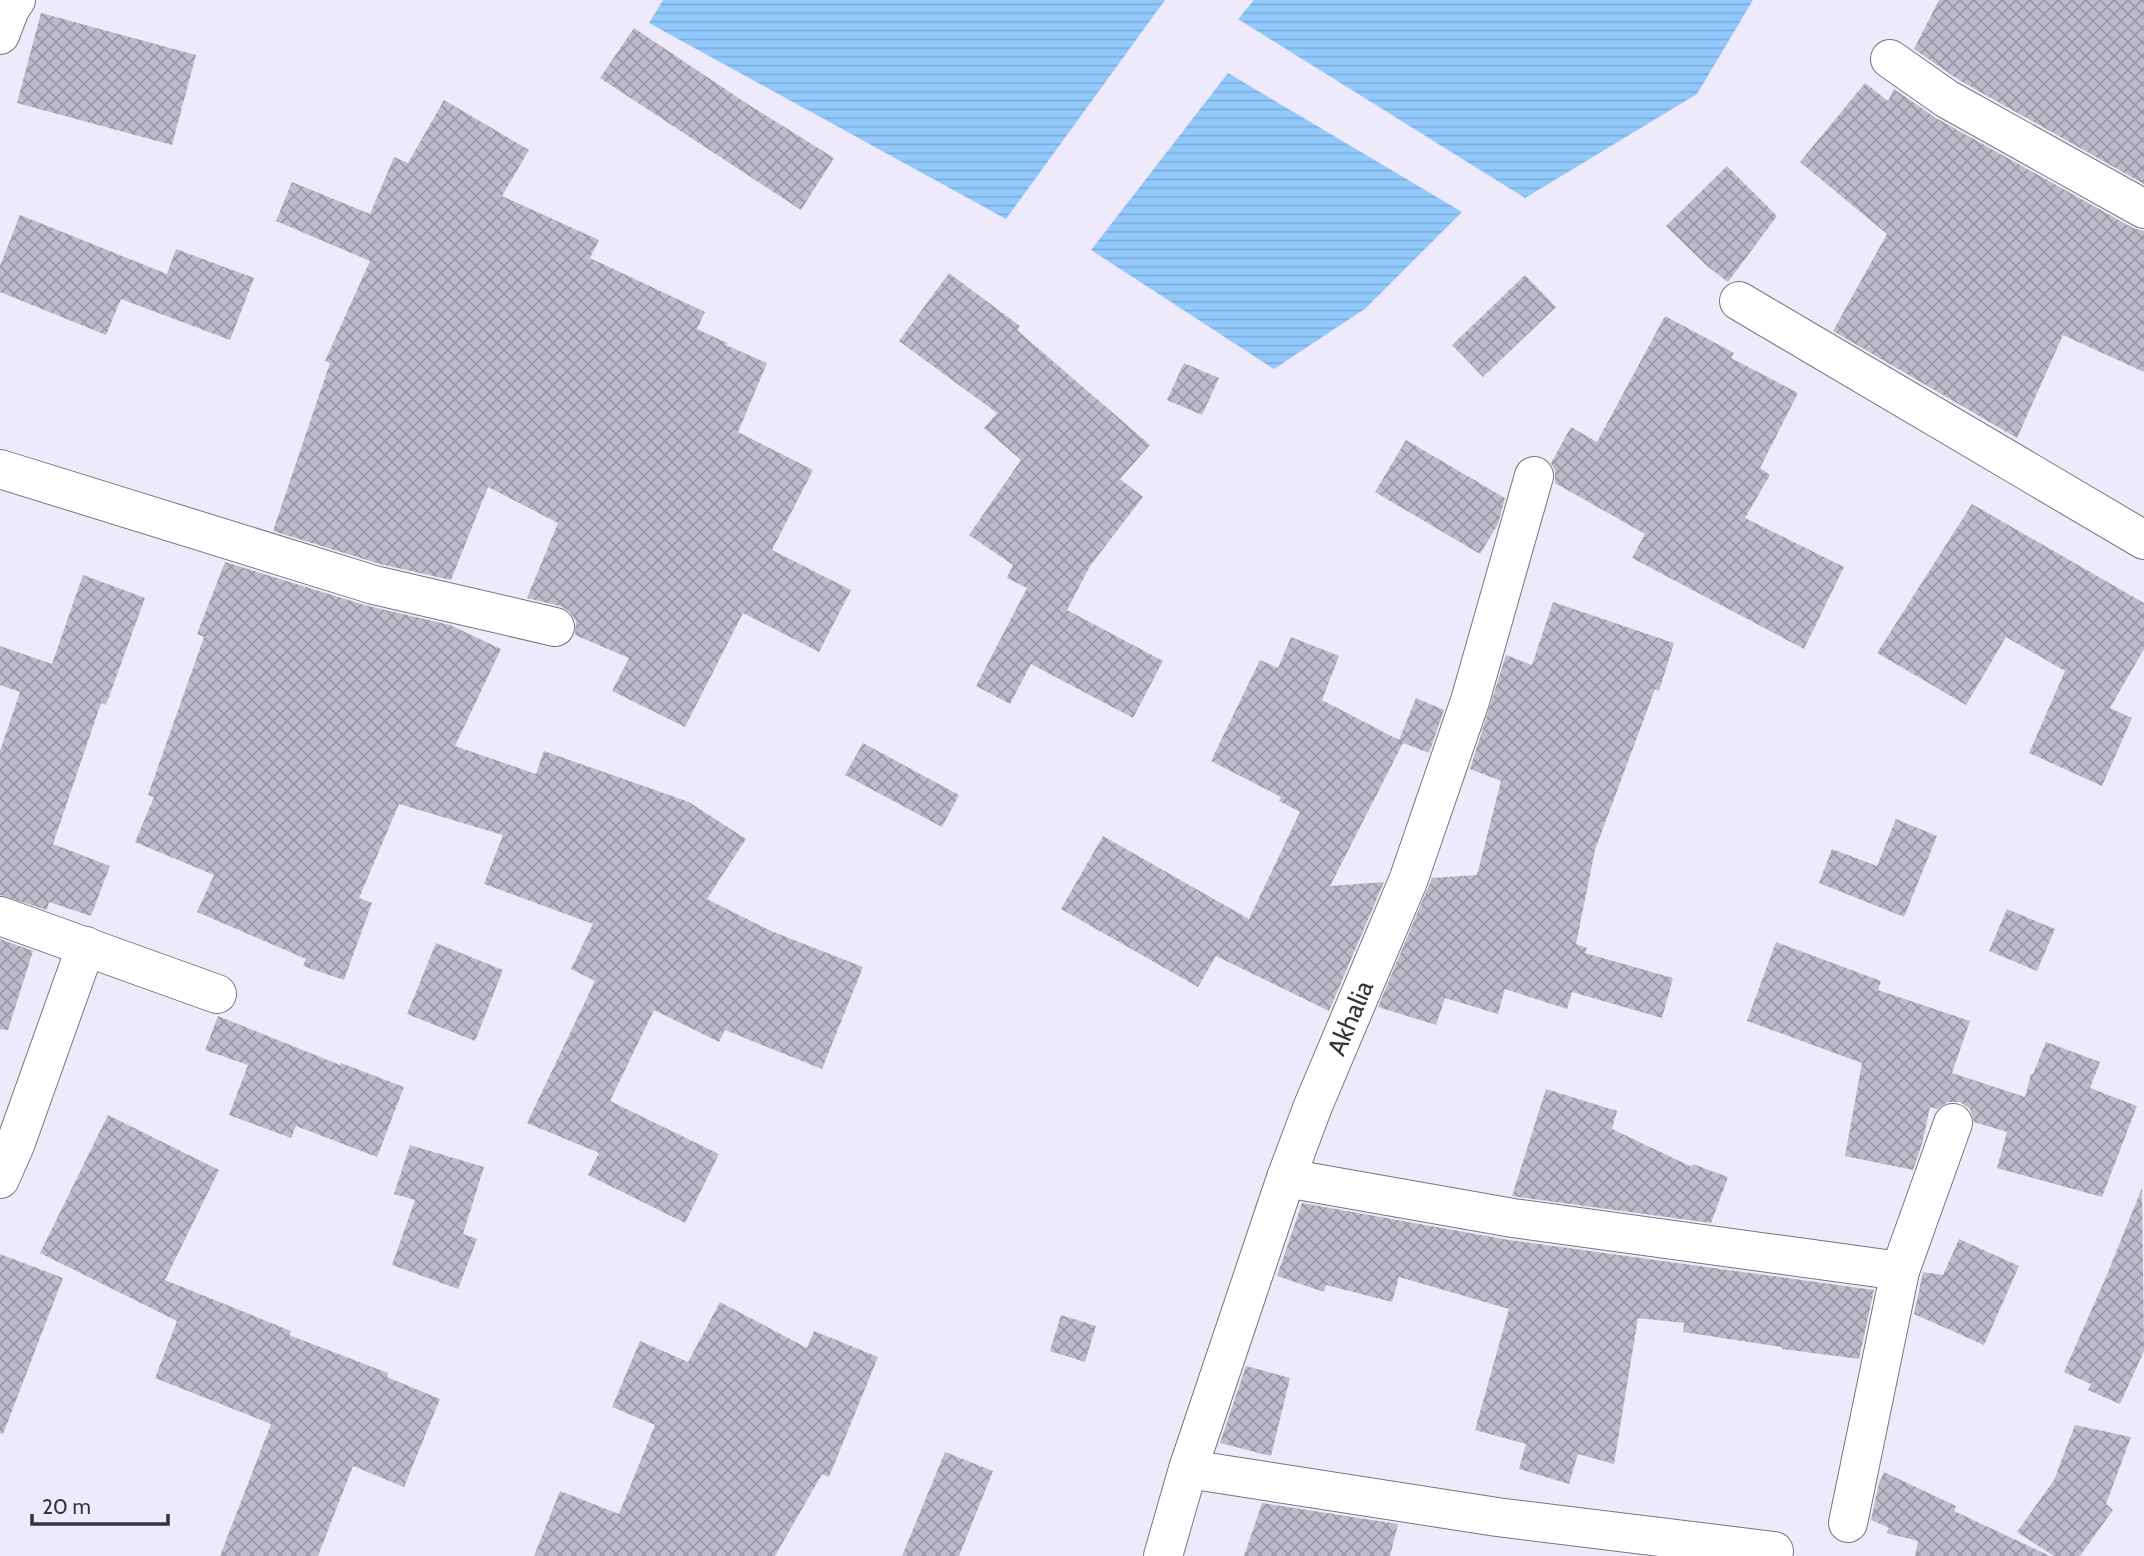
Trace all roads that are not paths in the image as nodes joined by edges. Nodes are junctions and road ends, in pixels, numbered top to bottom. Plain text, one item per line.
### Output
1 (16, 0) edge
2 (0, 35) edge
3 (1890, 59) dead end
4 (2144, 209) edge
5 (1738, 301) dead end
6 (0, 468) edge
7 (1534, 477) dead end
8 (2144, 540) edge
9 (555, 627) dead end
10 (0, 916) edge
11 (86, 946) junction
12 (217, 994) dead end
13 (1953, 1123) dead end
14 (1286, 1178) junction
15 (0, 1179) edge
16 (1899, 1271) junction
17 (1188, 1469) junction
18 (1848, 1523) dead end
19 (1774, 1551) dead end
20 (1163, 1556) edge

1 - 2 street
3 - 4 street
5 - 8 street
6 - 9 street
7 - 14 street, Akhalia
10 - 11 street
11 - 12 street
11 - 15 street
13 - 16 street
14 - 16 street
14 - 17 street, Akhalia
16 - 18 street
17 - 19 street
17 - 20 street, Akhalia

